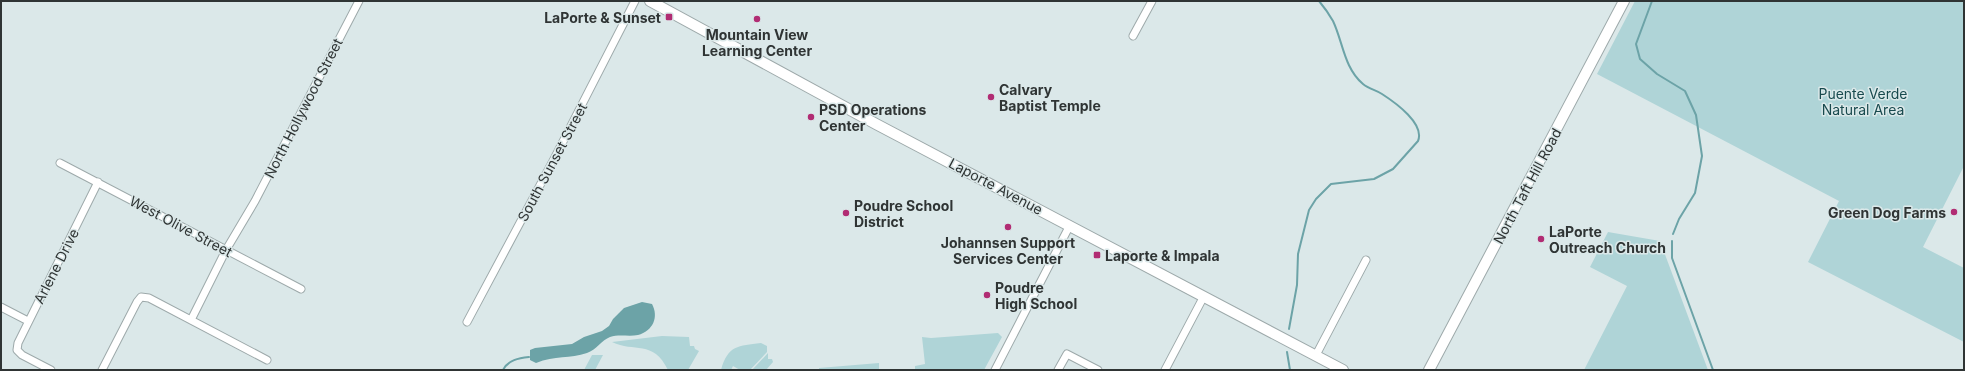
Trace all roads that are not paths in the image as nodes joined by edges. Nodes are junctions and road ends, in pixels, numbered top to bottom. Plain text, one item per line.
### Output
1 (359, 1) edge
2 (635, 1) edge
3 (650, 1) edge
4 (1152, 1) edge
5 (1624, 1) edge
6 (1133, 36) dead end
7 (60, 163) dead end
8 (98, 182) junction
9 (1070, 225) junction
10 (226, 250) junction
11 (1366, 260) dead end
12 (301, 289) dead end
13 (1204, 296) junction
14 (1, 307) edge
15 (190, 320) junction
16 (28, 321) junction
17 (467, 322) dead end
18 (1316, 355) junction
19 (267, 360) dead end
20 (51, 370) edge
21 (102, 370) edge
22 (995, 370) edge
23 (1058, 370) edge
24 (1098, 370) edge
25 (1164, 370) edge
26 (1343, 370) edge
27 (1429, 370) edge

1 - 10 street, North Hollywood Street
2 - 17 street, South Sunset Street
3 - 9 street, Laporte Avenue
4 - 6 street
5 - 27 street, North Taft Hill Road
7 - 8 street, West Olive Street
8 - 10 street, West Olive Street
8 - 16 street, Arlene Drive
9 - 13 street, Laporte Avenue
9 - 22 street
10 - 12 street, West Olive Street
10 - 15 street, North Hollywood Street
11 - 18 street
13 - 18 street, Laporte Avenue
13 - 25 street
14 - 16 street
15 - 19 street
15 - 21 street
16 - 20 street, Arlene Drive
18 - 26 street, Laporte Avenue
23 - 24 street

